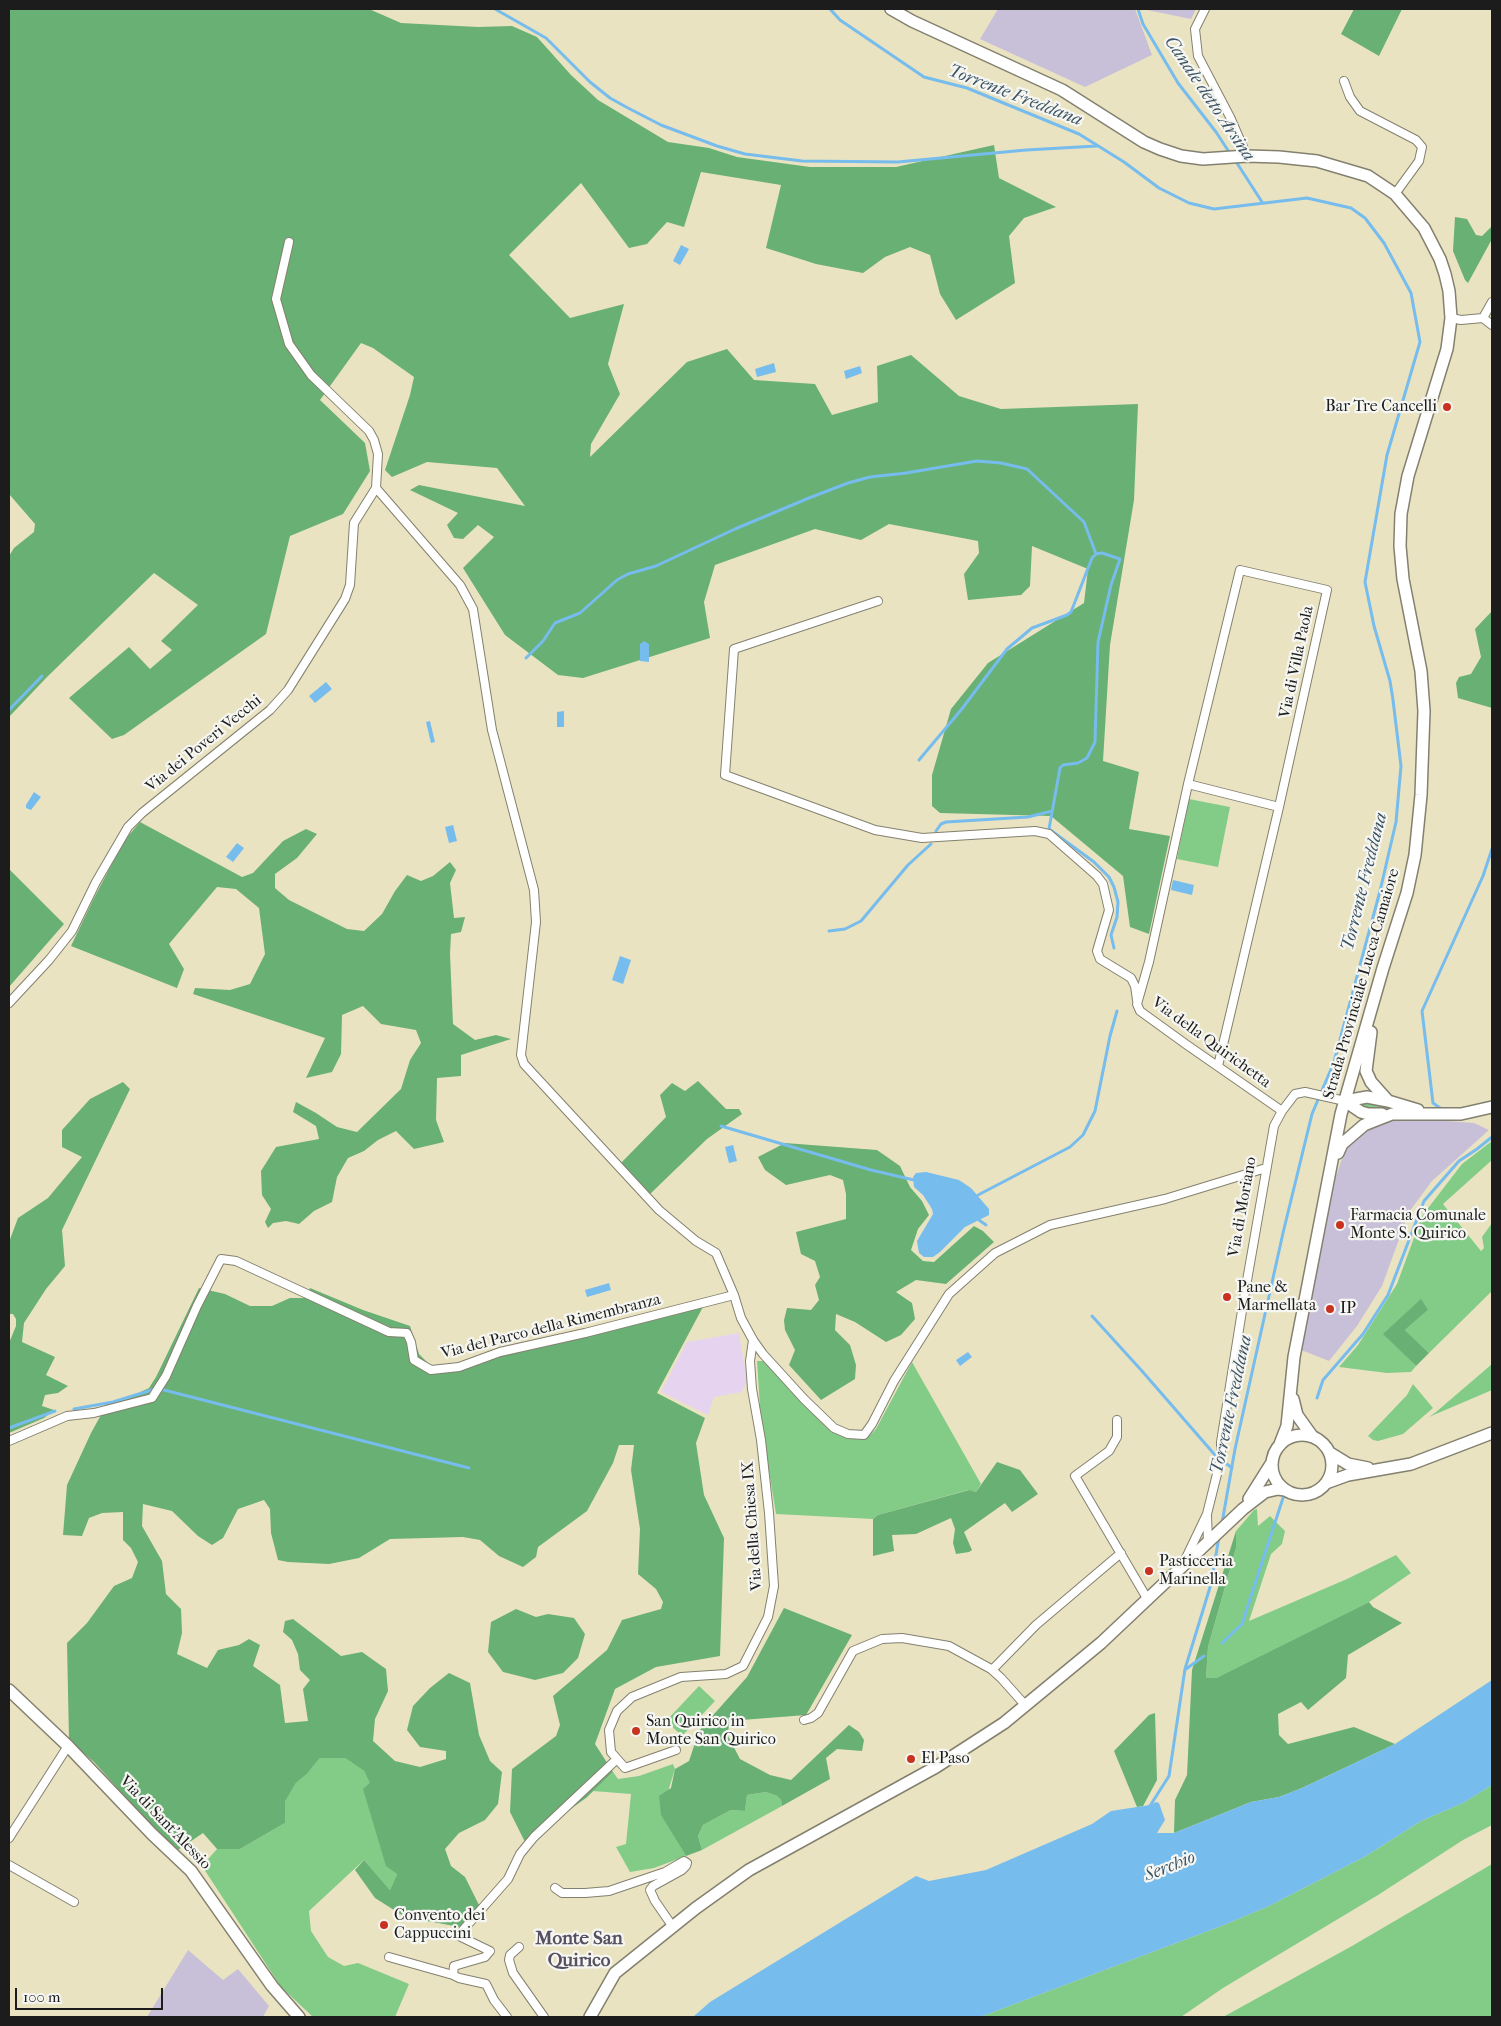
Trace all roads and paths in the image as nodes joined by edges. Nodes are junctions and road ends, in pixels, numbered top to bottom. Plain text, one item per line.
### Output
1 (891, 9) edge
2 (1205, 9) edge
3 (1344, 81) dead end
4 (1247, 156) junction
5 (1396, 194) junction
6 (288, 242) dead end
7 (1492, 302) edge
8 (1451, 318) junction
9 (1483, 318) junction
10 (1492, 325) edge
11 (376, 488) junction
12 (878, 602) dead end
13 (1188, 784) junction
14 (1280, 807) junction
15 (1149, 962) joint
16 (1374, 998) junction
17 (9, 1003) edge
18 (1137, 1004) junction
19 (1218, 1066) junction
20 (1346, 1101) junction
21 (1388, 1101) junction
22 (1492, 1107) edge
23 (1282, 1111) junction
24 (1427, 1113) junction
25 (1392, 1114) junction
26 (1266, 1168) junction
27 (1330, 1174) junction
28 (734, 1295) junction
29 (753, 1340) junction
30 (1291, 1393) junction
31 (1117, 1420) dead end
32 (1492, 1433) edge
33 (1312, 1436) junction
34 (9, 1441) edge
35 (1280, 1444) junction
36 (1330, 1453) junction
37 (1271, 1464) junction
38 (1375, 1469) junction
39 (1326, 1483) junction
40 (1285, 1490) junction
41 (1243, 1509) junction
42 (1207, 1516) junction
43 (1198, 1533) junction
44 (1211, 1540) junction
45 (1121, 1553) junction
46 (1179, 1571) junction
47 (1148, 1600) junction
48 (992, 1670) junction
49 (9, 1690) edge
50 (1026, 1706) junction
51 (804, 1720) dead end
52 (68, 1746) junction
53 (676, 1750) dead end
54 (617, 1759) junction
55 (9, 1822) edge
56 (17, 1827) junction
57 (9, 1838) edge
58 (9, 1865) edge
59 (555, 1888) dead end
60 (74, 1902) dead end
61 (673, 1926) junction
62 (519, 1947) dead end
63 (389, 1957) dead end
64 (453, 1974) junction
65 (299, 2017) edge
66 (507, 2017) edge
67 (544, 2017) edge
68 (590, 2017) edge

1 - 4 main road, Strada Provinciale Lucca-Camaiore
2 - 4 street
3 - 5 street
4 - 5 main road, Strada Provinciale Lucca-Camaiore
5 - 8 main road, Strada Provinciale Lucca-Camaiore
6 - 11 street
7 - 9 street
8 - 9 street
8 - 16 main road, Strada Provinciale Lucca-Camaiore
9 - 10 street
11 - 17 street, Via dei Poveri Vecchi
11 - 28 street
12 - 18 street
13 - 14 street
13 - 14 street, Via di Villa Paola
13 - 15 street, Via di Villa Paola
14 - 19 street, Via di Villa Paola
15 - 18 street, Via della Quirichetta
16 - 20 main road, Strada Provinciale Lucca-Camaiore
16 - 21 main road
18 - 19 street, Via della Quirichetta
19 - 23 street, Via della Quirichetta
20 - 21 main road, Via di Moriano
20 - 23 street, Via di Moriano
20 - 25 main road
20 - 27 main road, Strada Provinciale Lucca-Camaiore
21 - 24 main road, Via di Moriano
22 - 24 main road, Via di Moriano
23 - 26 street, Via di Moriano
24 - 25 main road, Via di Moriano
25 - 27 main road, Via di Moriano
26 - 29 street
26 - 42 street, Via di Moriano
27 - 30 main road, Strada Provinciale Lucca-Camaiore
28 - 29 street
28 - 34 street, Via del Parco della Rimembranza
29 - 54 street, Via della Chiesa IX
30 - 33 main road, Strada Provinciale Lucca-Camaiore
30 - 35 main road, Strada Provinciale Lucca-Camaiore
31 - 45 street
32 - 38 main road
33 - 35 main road
33 - 36 main road
35 - 37 main road
36 - 38 main road
36 - 39 main road
37 - 40 main road
37 - 41 main road
38 - 39 main road
39 - 40 main road
40 - 41 main road
41 - 44 main road
42 - 43 street, Via di Moriano
42 - 44 street, Via di Moriano
42 - 44 street
43 - 44 street
43 - 46 street, Via di Moriano
44 - 46 main road
45 - 47 street
45 - 48 street
46 - 47 main road
47 - 50 main road
48 - 50 street
48 - 51 street
49 - 52 main road, Via di Sant'Alessio
50 - 61 main road
52 - 56 street
52 - 65 main road, Via di Sant'Alessio
53 - 54 street
54 - 64 street
55 - 56 street
56 - 57 street
58 - 60 street
59 - 61 street
61 - 68 main road
62 - 67 street
63 - 64 street
64 - 66 street

